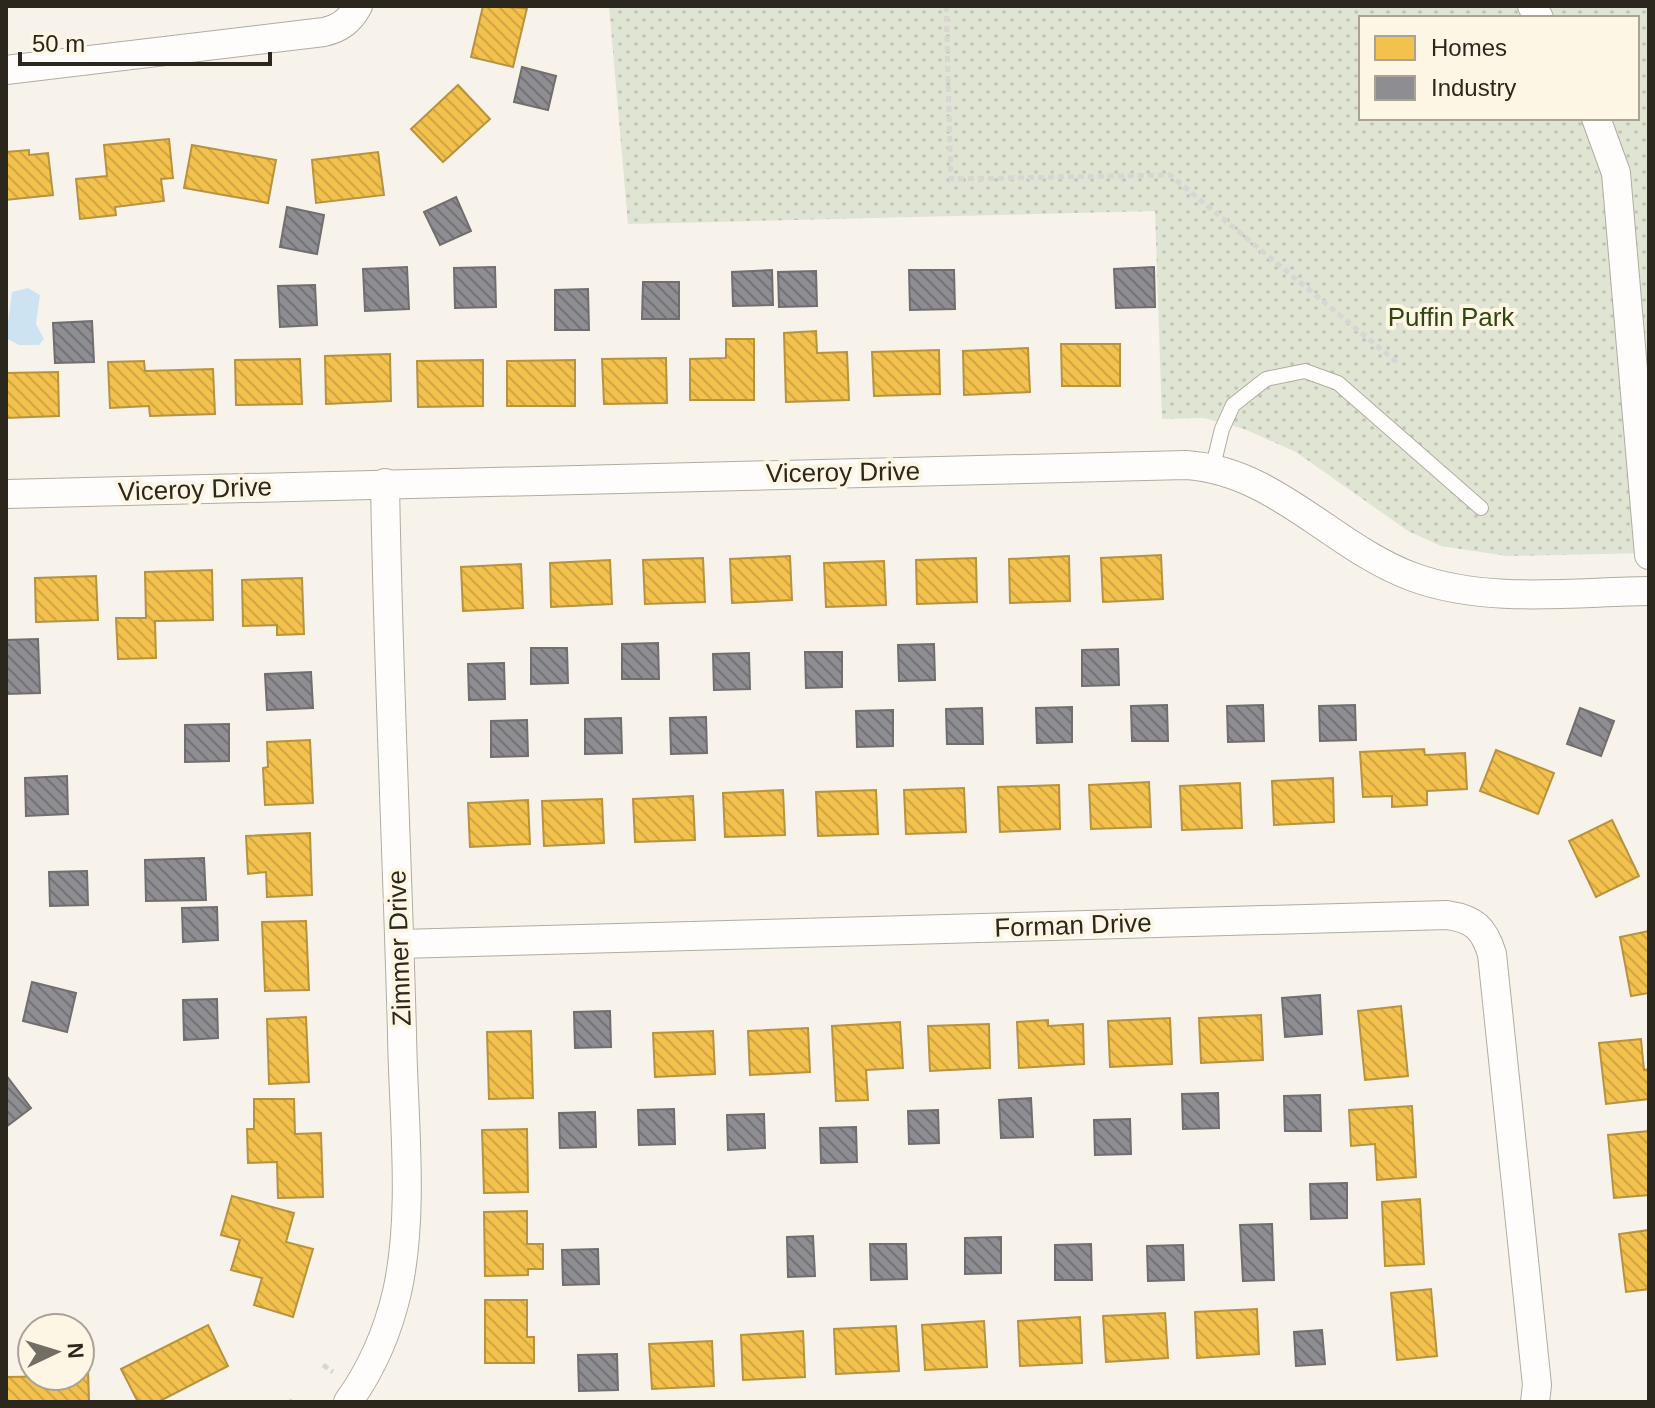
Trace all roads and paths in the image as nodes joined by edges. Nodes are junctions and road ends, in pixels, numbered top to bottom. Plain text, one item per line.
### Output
1 (358, 6) edge
2 (946, 6) edge
3 (6, 70) edge
4 (1597, 120) edge
5 (1399, 364) dead end
6 (1213, 466) junction
7 (385, 483) junction
8 (6, 494) edge
9 (1481, 508) dead end
10 (1649, 555) edge
11 (1649, 591) edge
12 (400, 944) junction
13 (348, 1402) edge
14 (1535, 1402) edge

1 - 3 street
2 - 5 path
4 - 10 street
6 - 7 street, Viceroy Drive
6 - 9 lane
6 - 11 street, Viceroy Drive
7 - 8 street, Viceroy Drive
7 - 12 street, Zimmer Drive
12 - 13 street, Zimmer Drive
12 - 14 street, Forman Drive

